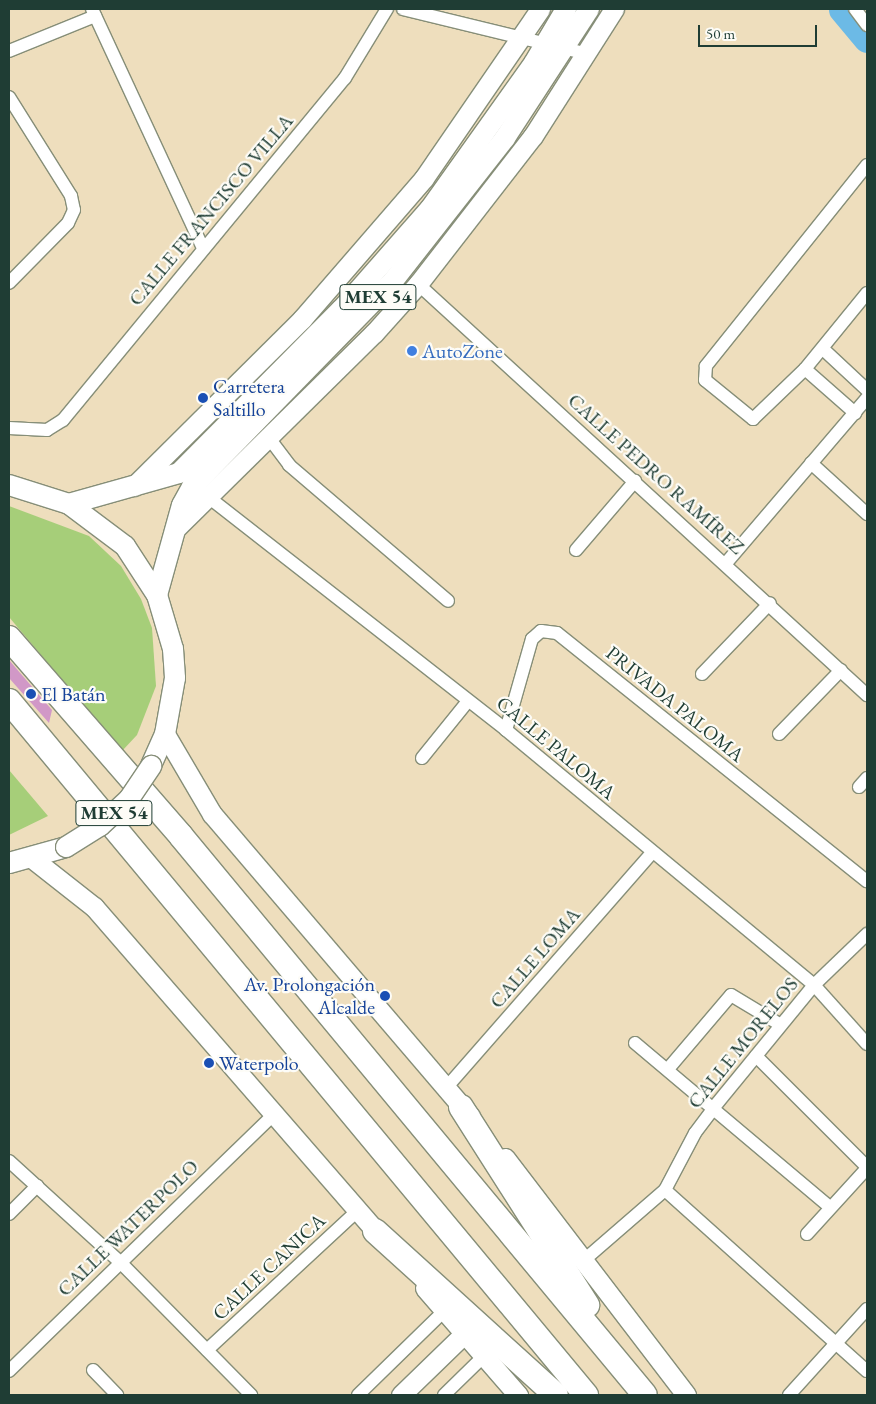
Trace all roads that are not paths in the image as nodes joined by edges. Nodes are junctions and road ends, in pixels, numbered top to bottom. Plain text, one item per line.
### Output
1 (387, 9) edge
2 (403, 9) edge
3 (540, 9) edge
4 (566, 9) edge
5 (589, 9) edge
6 (614, 9) edge
7 (94, 12) edge
8 (522, 38) junction
9 (546, 44) junction
10 (566, 49) junction
11 (9, 51) edge
12 (587, 54) junction
13 (9, 97) edge
14 (867, 166) edge
15 (203, 248) junction
16 (9, 283) edge
17 (418, 284) junction
18 (867, 293) edge
19 (823, 348) junction
20 (805, 370) junction
21 (867, 390) edge
22 (867, 398) edge
23 (855, 413) junction
24 (9, 428) edge
25 (269, 438) junction
26 (812, 463) junction
27 (635, 481) junction
28 (9, 485) edge
29 (134, 486) junction
30 (207, 496) junction
31 (69, 504) junction
32 (867, 514) edge
33 (175, 529) junction
34 (576, 550) dead end
35 (727, 562) junction
36 (157, 595) junction
37 (448, 601) dead end
38 (770, 603) junction
39 (9, 638) edge
40 (841, 670) junction
41 (702, 674) dead end
42 (867, 694) edge
43 (9, 701) edge
44 (468, 701) junction
45 (506, 730) junction
46 (165, 734) junction
47 (779, 734) dead end
48 (422, 758) dead end
49 (652, 853) junction
50 (33, 859) junction
51 (9, 863) edge
52 (867, 881) edge
53 (867, 934) edge
54 (814, 985) junction
55 (781, 1025) junction
56 (635, 1043) dead end
57 (867, 1044) edge
58 (756, 1056) junction
59 (668, 1069) junction
60 (446, 1088) junction
61 (715, 1106) junction
62 (461, 1107) junction
63 (274, 1114) junction
64 (9, 1161) edge
65 (867, 1167) edge
66 (37, 1186) junction
67 (665, 1190) junction
68 (830, 1207) junction
69 (358, 1210) junction
70 (9, 1214) edge
71 (375, 1231) junction
72 (807, 1234) dead end
73 (583, 1260) junction
74 (120, 1262) junction
75 (867, 1309) edge
76 (444, 1310) junction
77 (464, 1334) junction
78 (837, 1343) junction
79 (207, 1350) junction
80 (484, 1356) junction
81 (93, 1370) dead end
82 (9, 1371) edge
83 (867, 1371) edge
84 (117, 1395) edge
85 (251, 1395) edge
86 (358, 1395) edge
87 (401, 1395) edge
88 (444, 1395) edge
89 (518, 1395) edge
90 (556, 1395) edge
91 (586, 1395) edge
92 (646, 1395) edge
93 (686, 1395) edge
94 (789, 1395) edge

1 - 15 street, CALLE FRANCISCO VILLA
2 - 8 street
3 - 8 street
4 - 9 main road, MEX 54
5 - 10 main road, MEX 54
6 - 12 street
7 - 11 street
7 - 15 street
8 - 9 street
8 - 29 street
9 - 10 street
9 - 29 main road, MEX 54
10 - 12 street
10 - 33 main road, MEX 54
12 - 17 street
13 - 16 street
14 - 20 street
15 - 24 street, CALLE FRANCISCO VILLA
17 - 25 street
17 - 27 street, CALLE PEDRO RAMÍREZ
18 - 19 street
19 - 20 street
19 - 21 street
20 - 23 street
22 - 23 street
23 - 26 street
25 - 30 street
25 - 37 street
26 - 32 street
26 - 35 street
27 - 34 street
27 - 35 street, CALLE PEDRO RAMÍREZ
28 - 31 main road, MEX 54
29 - 31 main road, MEX 54
30 - 33 street
30 - 44 street, CALLE PALOMA
31 - 36 main road, MEX 54
33 - 36 main road, MEX 54
35 - 38 street, CALLE PEDRO RAMÍREZ
36 - 46 main road, MEX 54
38 - 40 street, CALLE PEDRO RAMÍREZ
38 - 41 street
39 - 92 highway
40 - 42 street, CALLE PEDRO RAMÍREZ
40 - 47 street
43 - 91 highway
44 - 45 street, CALLE PALOMA
44 - 48 street
45 - 49 street, CALLE PALOMA
45 - 52 street, PRIVADA PALOMA
46 - 50 main road, MEX 54, bridge
46 - 60 street
49 - 54 street, CALLE PALOMA
49 - 60 street, CALLE LOMA
50 - 51 main road, MEX 54
50 - 63 street
53 - 54 street, CALLE MORELOS
54 - 55 street, CALLE MORELOS
54 - 57 street, CALLE PALOMA
55 - 58 street, CALLE MORELOS
55 - 59 street
56 - 59 street
58 - 61 street, CALLE MORELOS
58 - 65 street
59 - 61 street
60 - 62 street
61 - 67 street, CALLE MORELOS
61 - 68 street
62 - 73 street
62 - 92 highway
63 - 69 street
63 - 74 street, CALLE WATERPOLO
64 - 66 street
65 - 68 street
66 - 70 street
66 - 74 street
67 - 73 street
67 - 78 street
68 - 72 street
69 - 71 street
69 - 79 street, CALLE CANICA
71 - 76 street
71 - 90 highway
73 - 93 street
74 - 79 street
74 - 82 street, CALLE WATERPOLO
75 - 78 street
76 - 77 street
76 - 86 street
77 - 80 street
77 - 87 street
78 - 83 street
78 - 94 street
79 - 85 street
80 - 88 street
80 - 89 street
81 - 84 street

